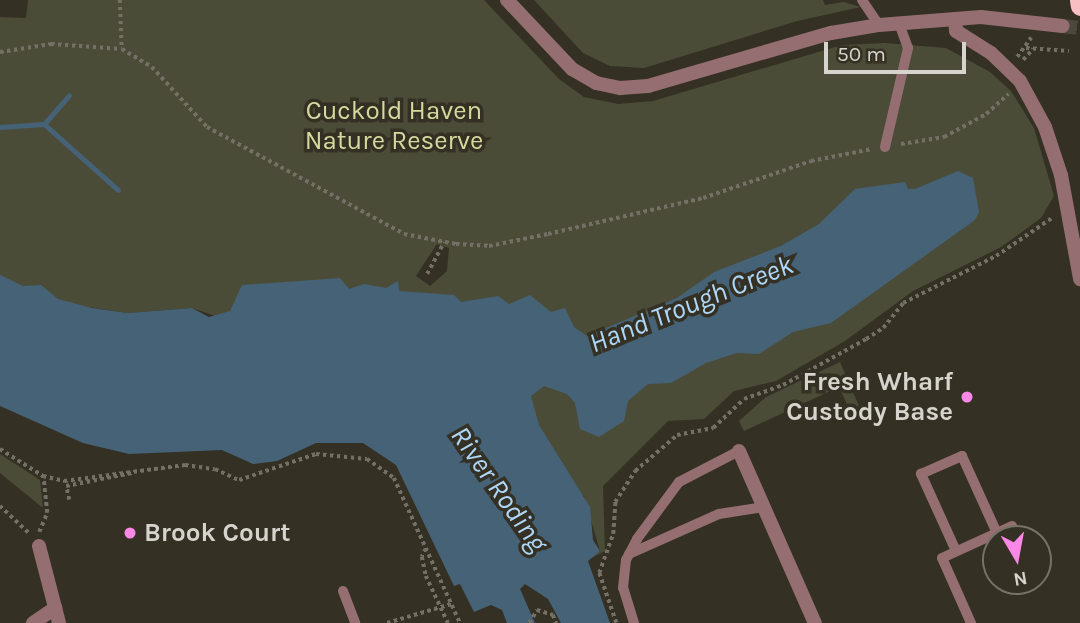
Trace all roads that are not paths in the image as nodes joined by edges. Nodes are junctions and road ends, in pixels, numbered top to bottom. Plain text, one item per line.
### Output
1 (507, 0) edge
2 (862, 0) edge
3 (1079, 0) edge
4 (1080, 6) edge
5 (955, 19) junction
6 (899, 23) junction
7 (879, 25) junction
8 (1063, 26) tunnel mouth
9 (885, 147) road end
10 (1080, 279) edge
11 (739, 452) joint
12 (764, 507) junction
13 (993, 525) edge
14 (982, 540) edge
15 (39, 546) road end
16 (956, 551) junction
17 (629, 554) junction
18 (344, 591) dead end
19 (55, 608) junction
20 (33, 623) edge
21 (59, 623) edge
22 (355, 623) edge
23 (634, 623) edge
24 (815, 623) edge
25 (971, 623) edge

1 - 7 street
2 - 7 lane
3 - 4 highway
5 - 6 street
5 - 8 street
5 - 10 street
6 - 7 street
6 - 9 lane
11 - 12 street
11 - 17 lane
12 - 17 lane
12 - 24 street
13 - 16 lane
14 - 16 lane
15 - 19 street
16 - 25 lane
17 - 23 lane
18 - 22 lane
19 - 20 street
19 - 21 street

